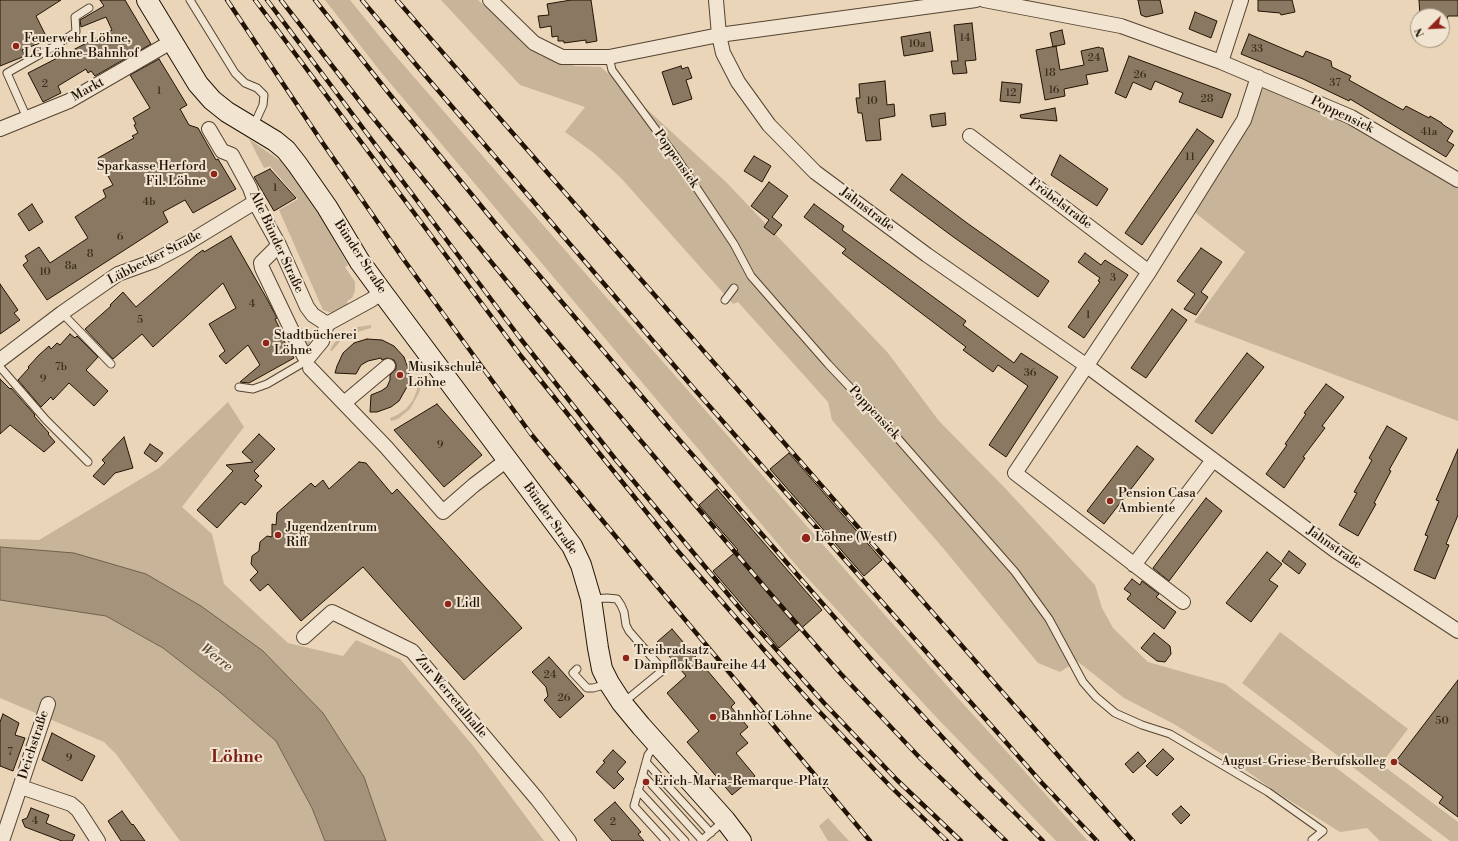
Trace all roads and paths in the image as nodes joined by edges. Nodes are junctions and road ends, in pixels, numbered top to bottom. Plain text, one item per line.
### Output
1 (147, 0) edge
2 (190, 0) edge
3 (490, 0) edge
4 (716, 0) edge
5 (976, 0) edge
6 (984, 0) edge
7 (1241, 0) edge
8 (89, 8) dead end
9 (720, 36) junction
10 (171, 42) junction
11 (609, 57) junction
12 (1221, 62) junction
13 (1258, 77) junction
14 (27, 118) junction
15 (253, 127) junction
16 (209, 128) dead end
17 (0, 129) edge
18 (970, 136) dead end
19 (1458, 180) edge
20 (254, 202) junction
21 (279, 245) junction
22 (1149, 272) junction
23 (734, 288) dead end
24 (382, 292) junction
25 (725, 300) dead end
26 (62, 313) junction
27 (327, 324) junction
28 (0, 360) edge
29 (309, 363) junction
30 (112, 364) dead end
31 (388, 366) dead end
32 (1087, 366) junction
33 (0, 367) edge
34 (240, 387) dead end
35 (344, 403) junction
36 (507, 460) junction
37 (1214, 460) junction
38 (88, 462) dead end
39 (1134, 565) junction
40 (592, 599) junction
41 (1183, 602) dead end
42 (1458, 631) edge
43 (304, 637) dead end
44 (577, 669) dead end
45 (609, 684) junction
46 (622, 703) junction
47 (48, 704) dead end
48 (657, 744) junction
49 (646, 762) junction
50 (642, 775) junction
51 (21, 787) junction
52 (638, 790) junction
53 (718, 826) junction
54 (2, 841) edge
55 (98, 841) edge
56 (569, 841) edge
57 (666, 841) edge
58 (685, 841) edge
59 (702, 841) edge
60 (740, 841) edge
61 (1312, 841) edge

1 - 10 main road, Bünder Straße
2 - 15 lane
3 - 11 street
4 - 9 street, Jahnstraße
5 - 9 street
6 - 12 street, Poppensiek
7 - 12 street
8 - 14 lane
9 - 11 street
9 - 32 street, Jahnstraße
10 - 14 street, Markt
10 - 15 main road, Bünder Straße
11 - 61 lane, Poppensiek
12 - 13 street, Poppensiek
13 - 19 street, Poppensiek
13 - 22 street
14 - 17 street, Markt
15 - 24 main road, Bünder Straße
16 - 20 street, Alte Bünder Straße
18 - 22 street, Fröbelstraße
20 - 21 street, Alte Bünder Straße
20 - 26 street, Lübbecker Straße
21 - 27 street, Alte Bünder Straße
21 - 29 street
22 - 32 street
23 - 25 lane
24 - 27 street
24 - 36 main road, Bünder Straße
26 - 28 street, Lübbecker Straße
26 - 30 lane
27 - 29 street
29 - 34 lane
29 - 35 street
31 - 35 street
32 - 37 street, Jahnstraße
32 - 39 street
33 - 38 lane
35 - 36 street
36 - 40 main road, Bünder Straße
37 - 39 street
37 - 42 street, Jahnstraße
39 - 41 street
40 - 45 main road, Bünder Straße
40 - 46 lane
43 - 56 street, Zur Werretalhalle
44 - 45 lane
45 - 46 main road, Bünder Straße
46 - 48 main road, Bünder Straße
47 - 51 street, Deichstraße
48 - 49 lane
48 - 53 main road, Bünder Straße
49 - 50 lane
49 - 53 lane
50 - 52 lane
50 - 59 lane
51 - 54 street, Deichstraße
51 - 55 street, Deichstraße
52 - 57 lane
52 - 58 lane
53 - 59 lane
53 - 60 main road, Bünder Straße

